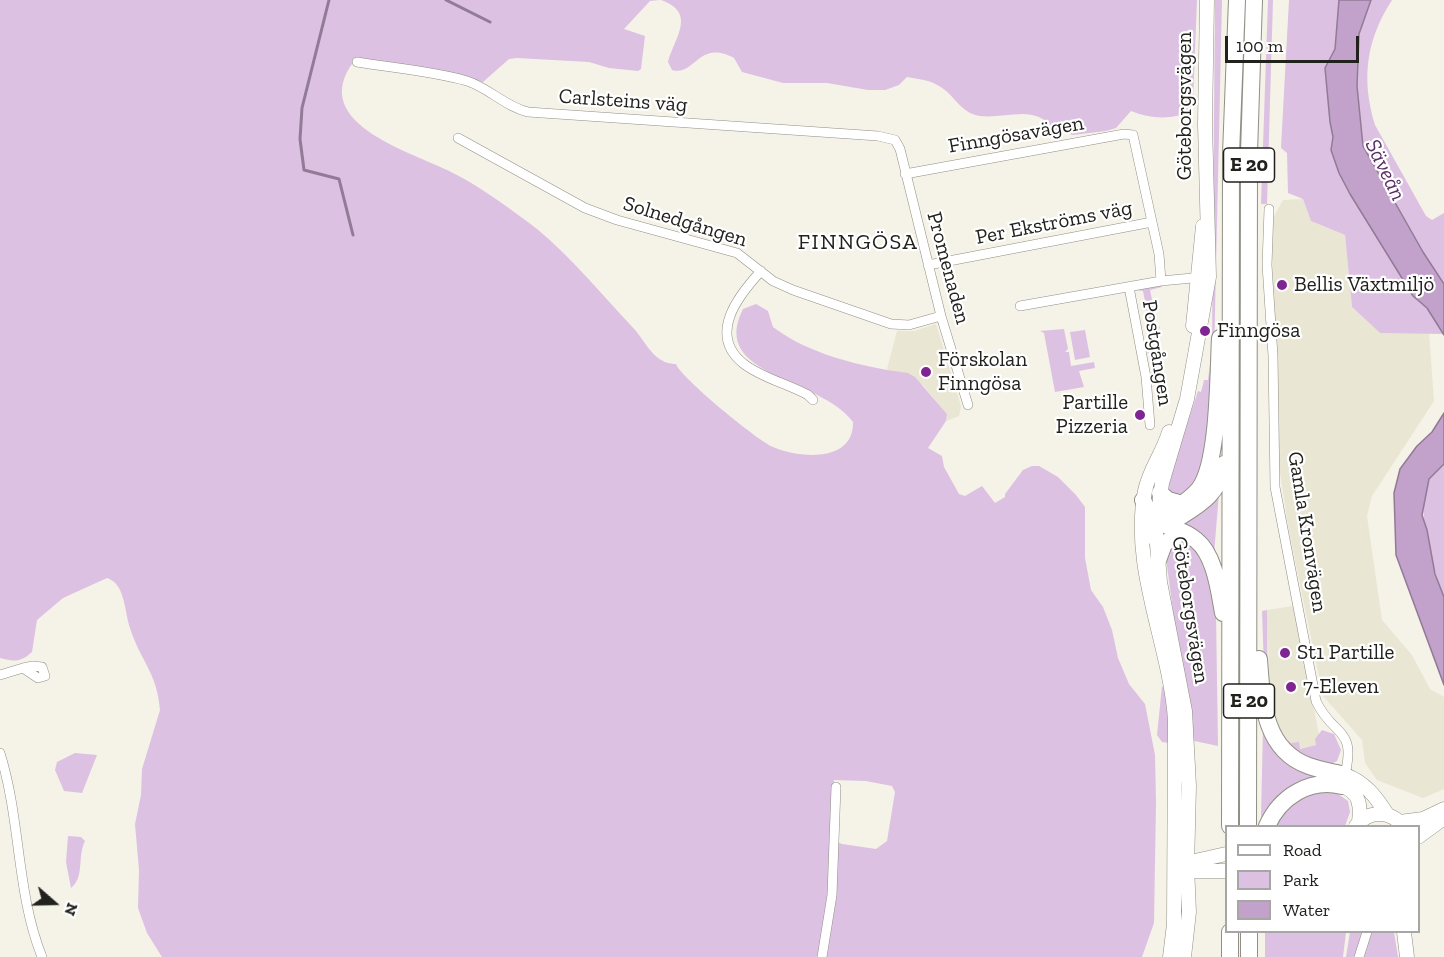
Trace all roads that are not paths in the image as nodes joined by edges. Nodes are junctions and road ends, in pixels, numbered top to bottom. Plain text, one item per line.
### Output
1 (1208, 0) edge
2 (1237, 0) edge
3 (1254, 0) edge
4 (357, 62) dead end
5 (458, 138) dead end
6 (895, 140) joint
7 (905, 174) junction
8 (1269, 209) dead end
9 (1231, 221) junction
10 (1152, 222) junction
11 (928, 265) junction
12 (761, 271) junction
13 (1203, 277) junction
14 (1161, 281) junction
15 (1129, 287) junction
16 (1020, 306) dead end
17 (941, 316) junction
18 (1248, 331) junction
19 (1230, 394) junction
20 (813, 400) dead end
21 (968, 405) dead end
22 (1150, 425) dead end
23 (1160, 493) junction
24 (1143, 500) joint
25 (1182, 504) junction
26 (1155, 529) junction
27 (1180, 533) junction
28 (1157, 563) junction
29 (1230, 656) junction
30 (23, 668) dead end
31 (0, 675) edge
32 (0, 753) edge
33 (1343, 780) junction
34 (836, 787) dead end
35 (1444, 809) edge
36 (1387, 814) junction
37 (1444, 818) edge
38 (1358, 824) edge
39 (1401, 824) edge
40 (1230, 825) edge
41 (1248, 825) edge
42 (1267, 825) edge
43 (1420, 836) edge
44 (1174, 850) junction
45 (1224, 855) edge
46 (1198, 857) junction
47 (1187, 867) junction
48 (1225, 870) edge
49 (1174, 877) junction
50 (1189, 912) junction
51 (1230, 933) edge
52 (1249, 933) edge
53 (1367, 933) edge
54 (1404, 933) edge
55 (42, 957) edge
56 (822, 957) edge
57 (1170, 957) edge
58 (1184, 957) edge
59 (1230, 957) edge
60 (1248, 957) edge
61 (1359, 957) edge
62 (1407, 957) edge

1 - 13 street, Göteborgsvägen
2 - 9 highway, E 20
3 - 18 highway, E 20
4 - 6 street, Carlsteins väg
5 - 12 street, Solnedgången
6 - 7 street, Promenaden
7 - 10 street, Finngösavägen
7 - 11 street, Promenaden
8 - 33 street, Gamla Kronvägen
9 - 19 highway, E 20
9 - 25 highway
10 - 11 street, Per Ekströms väg
10 - 14 street
11 - 17 street, Promenaden
12 - 17 street, Solnedgången
12 - 20 street
13 - 14 street
13 - 23 street, Göteborgsvägen
13 - 24 street, Göteborgsvägen
14 - 15 street
15 - 16 street
15 - 22 street, Postgången
17 - 21 street, Promenaden
18 - 33 highway
18 - 41 highway, E 20
19 - 26 highway
19 - 29 highway, E 20
23 - 25 highway
23 - 26 street, Göteborgsvägen
24 - 26 highway
25 - 26 highway
26 - 27 highway
26 - 28 street, Göteborgsvägen
26 - 44 street, Göteborgsvägen
27 - 28 highway
27 - 29 highway
28 - 46 street, Göteborgsvägen
29 - 40 highway, E 20
30 - 31 street
32 - 55 street
33 - 36 street
33 - 38 street
33 - 42 highway
34 - 56 street
35 - 39 street
36 - 38 street
36 - 39 street
37 - 43 street
44 - 47 street
44 - 49 street, Göteborgsvägen
45 - 46 street
46 - 47 street
46 - 47 street, Göteborgsvägen
46 - 48 street
46 - 50 street
47 - 49 street
47 - 50 street, Göteborgsvägen
49 - 57 street, Göteborgsvägen
50 - 58 street
51 - 59 highway
52 - 60 highway
53 - 61 street
54 - 62 street

